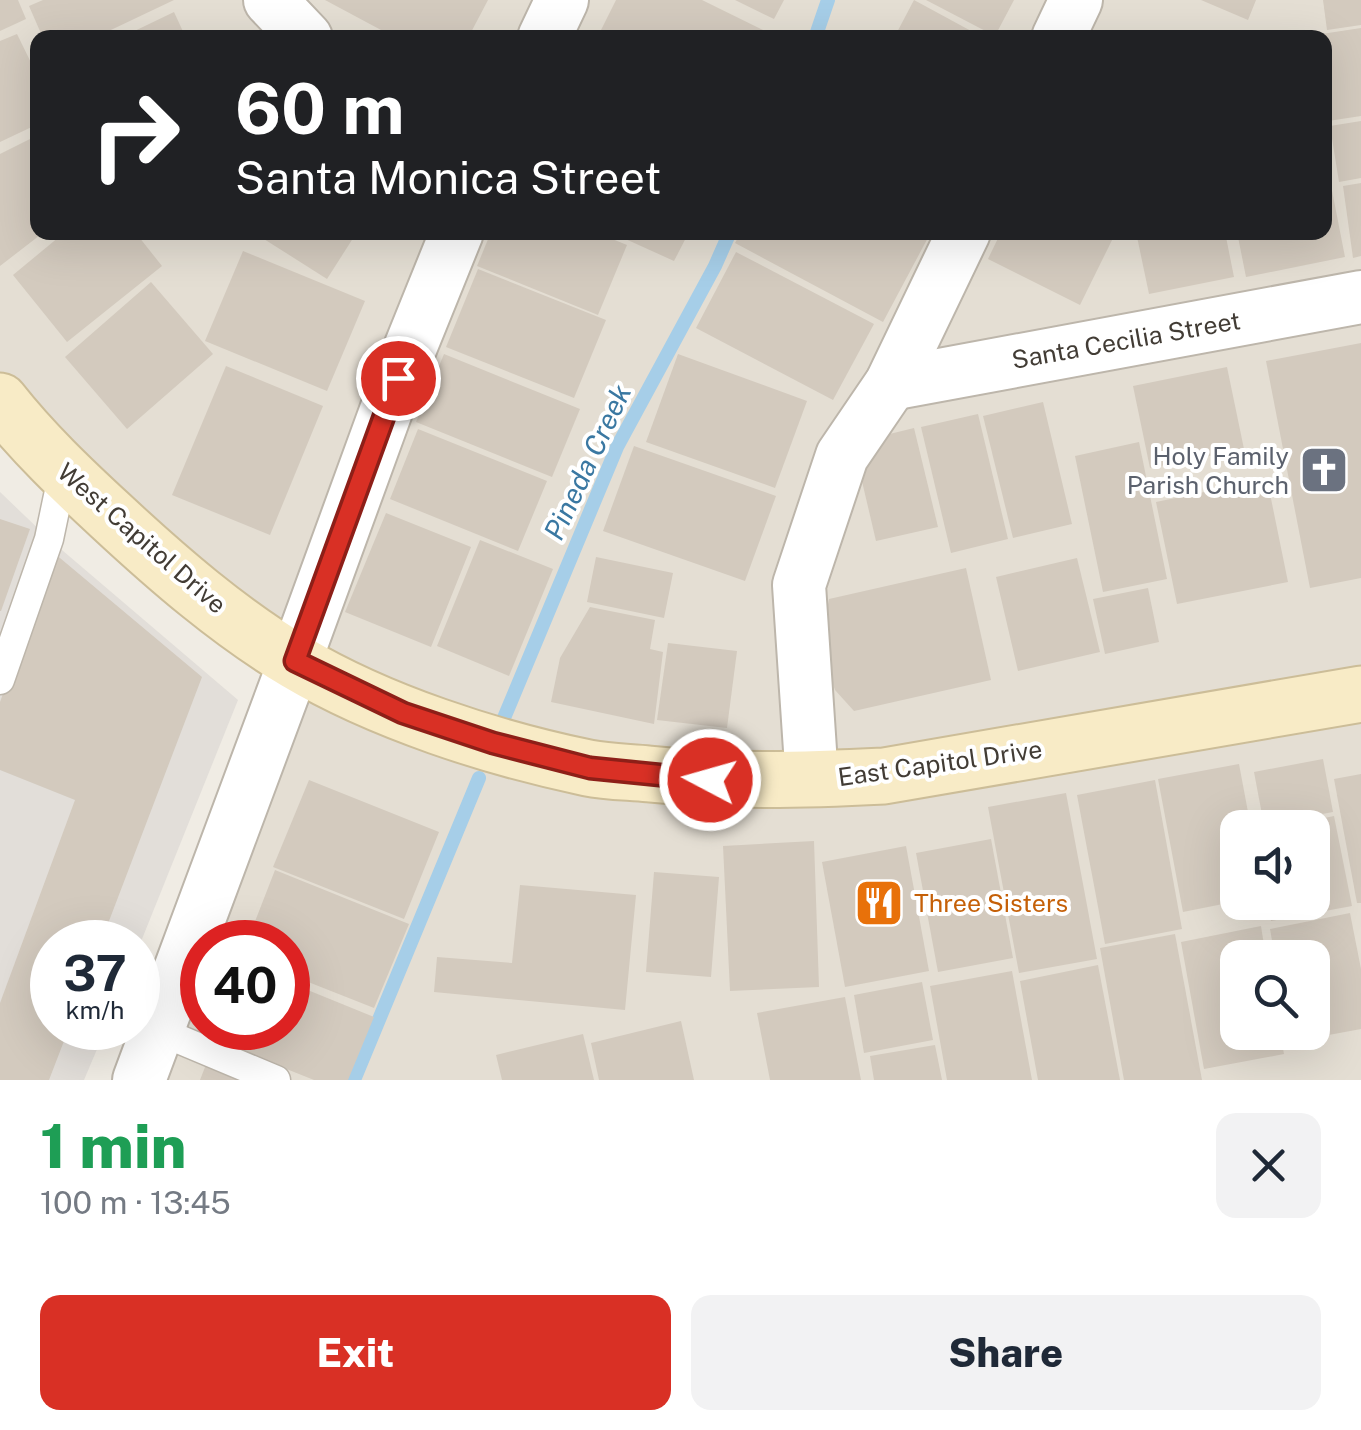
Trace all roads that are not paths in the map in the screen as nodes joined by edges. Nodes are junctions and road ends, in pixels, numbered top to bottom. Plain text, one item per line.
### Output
1 (270, 0) edge
2 (562, 0) edge
3 (1076, 0) edge
4 (298, 30) edge
5 (548, 30) edge
6 (1062, 30) edge
7 (454, 240) edge
8 (960, 240) edge
9 (1361, 296) edge
10 (890, 384) junction
11 (0, 401) edge
12 (64, 472) junction
13 (295, 661) junction
14 (0, 680) edge
15 (1361, 694) edge
16 (812, 780) junction
17 (160, 1022) edge
18 (160, 1031) edge
19 (149, 1050) edge
20 (138, 1080) edge
21 (276, 1080) edge

1 - 4 street
2 - 5 street
3 - 6 street
7 - 13 street
8 - 10 street
9 - 10 street, Santa Cecilia Street
10 - 16 street
11 - 12 street, West Capitol Drive
12 - 13 street, West Capitol Drive
12 - 14 lane
13 - 16 street, East Capitol Drive
13 - 17 street
15 - 16 street, East Capitol Drive
18 - 21 lane
19 - 20 street

